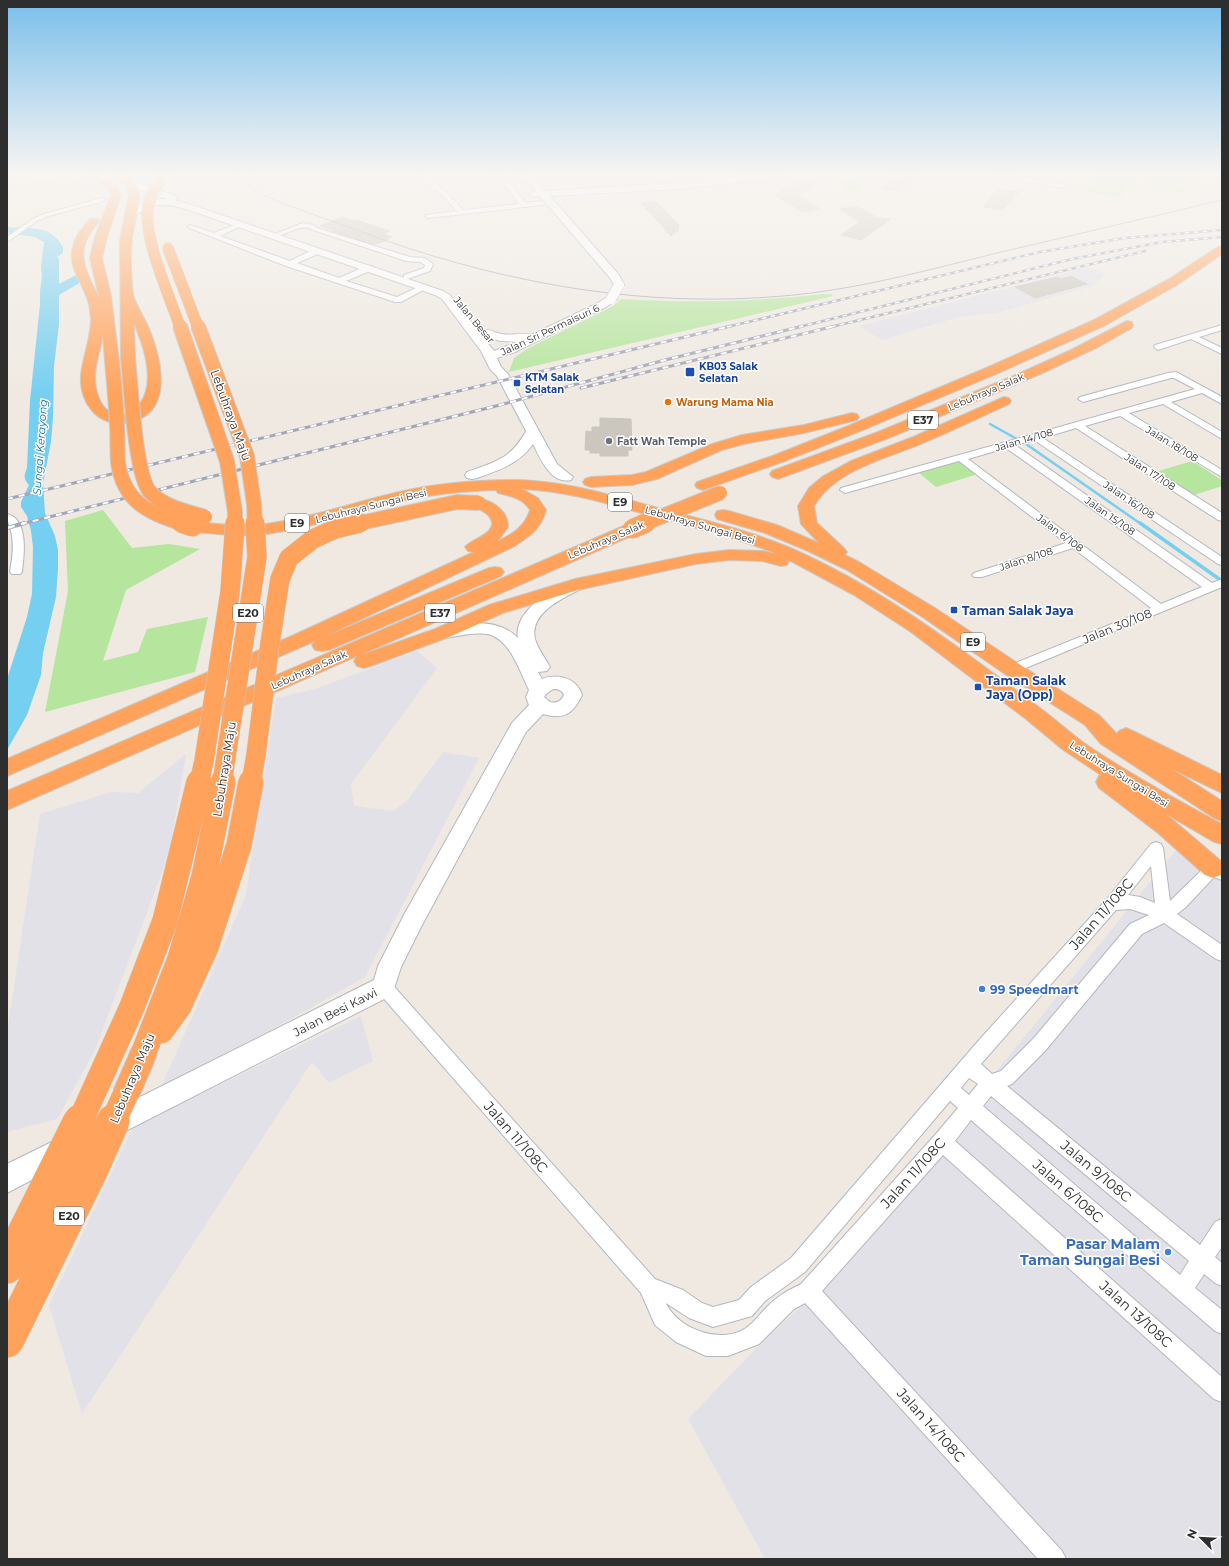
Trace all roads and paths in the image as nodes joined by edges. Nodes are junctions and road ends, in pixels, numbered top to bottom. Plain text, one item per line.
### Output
1 (78, 248) edge
2 (89, 248) edge
3 (105, 248) edge
4 (118, 248) edge
5 (152, 248) edge
6 (168, 248) edge
7 (246, 248) edge
8 (306, 248) edge
9 (320, 248) edge
10 (376, 248) edge
11 (582, 248) edge
12 (1220, 250) edge
13 (317, 252) junction
14 (108, 259) junction
15 (289, 264) junction
16 (369, 268) junction
17 (407, 277) junction
18 (339, 281) junction
19 (423, 288) junction
20 (127, 296) junction
21 (1138, 318) dead end
22 (1222, 327) edge
23 (1120, 330) junction
24 (485, 332) junction
25 (1190, 336) junction
26 (529, 338) junction
27 (1158, 347) dead end
28 (1222, 351) edge
29 (497, 358) junction
30 (991, 371) junction
31 (1203, 390) junction
32 (1083, 399) dead end
33 (1164, 401) junction
34 (1222, 401) edge
35 (1122, 413) junction
36 (1079, 426) junction
37 (532, 432) junction
38 (1222, 436) edge
39 (1032, 438) junction
40 (1012, 443) junction
41 (961, 458) junction
42 (1222, 474) edge
43 (566, 477) junction
44 (765, 478) dead end
45 (467, 481) junction
46 (591, 482) junction
47 (742, 486) dead end
48 (845, 490) dead end
49 (395, 493) junction
50 (7, 517) edge
51 (1222, 518) edge
52 (626, 524) junction
53 (1074, 544) junction
54 (1222, 562) edge
55 (853, 566) junction
56 (16, 572) dead end
57 (830, 574) junction
58 (978, 575) dead end
59 (575, 585) junction
60 (1216, 586) edge
61 (401, 592) junction
62 (1160, 609) junction
63 (442, 633) junction
64 (275, 665) junction
65 (1012, 669) junction
66 (201, 684) junction
67 (542, 692) junction
68 (249, 697) junction
69 (1092, 720) junction
70 (1074, 747) junction
71 (7, 768) edge
72 (7, 776) edge
73 (1222, 785) edge
74 (7, 801) edge
75 (1171, 807) junction
76 (1222, 812) edge
77 (1222, 835) edge
78 (1219, 864) edge
79 (1112, 904) junction
80 (1164, 915) junction
81 (1222, 954) edge
82 (384, 987) junction
83 (142, 1057) junction
84 (969, 1066) junction
85 (990, 1084) junction
86 (949, 1089) junction
87 (970, 1107) junction
88 (942, 1142) junction
89 (7, 1179) edge
90 (1222, 1229) edge
91 (1202, 1260) junction
92 (7, 1267) edge
93 (1222, 1276) edge
94 (648, 1286) junction
95 (1182, 1290) junction
96 (808, 1291) junction
97 (1222, 1324) edge
98 (7, 1341) edge
99 (1222, 1391) edge
100 (1054, 1559) edge

1 - 20 highway
2 - 14 highway
3 - 14 highway, Lebuhraya Sungai Besi / E9
4 - 14 highway, Lebuhraya Sungai Besi / E9
5 - 92 highway, Lebuhraya Maju / E20, bridge
6 - 83 highway, Lebuhraya Maju / E20, bridge
7 - 15 street
8 - 13 street, Jalan Besar
9 - 17 street, Jalan Besar
10 - 17 street
11 - 26 street, Jalan Sri Permaisuri 6, bridge
12 - 30 highway, Lebuhraya Salak / E37
13 - 15 street
13 - 16 street, Jalan Besar
14 - 20 highway, Lebuhraya Sungai Besi / E9
14 - 49 highway, Lebuhraya Sungai Besi / E9, bridge
15 - 18 street
16 - 18 street
16 - 19 street, Jalan Besar
17 - 24 street, Jalan Besar
18 - 19 street
19 - 29 street, Jalan Besar
20 - 49 highway, Lebuhraya Sungai Besi / E9, bridge
21 - 23 highway, Lebuhraya Salak / E37
22 - 25 street
23 - 44 highway, Lebuhraya Salak / E37
23 - 55 highway
24 - 26 street
24 - 29 street, Jalan Besar
25 - 27 street
25 - 28 street
26 - 29 street
26 - 29 street, Jalan Sri Permaisuri 6
29 - 37 street, Jalan Besar
30 - 46 highway
30 - 52 highway, Lebuhraya Salak / E37
31 - 32 street
31 - 33 street, Jalan 14/108
31 - 34 street
33 - 35 street, Jalan 14/108
33 - 38 street
35 - 36 street, Jalan 14/108
35 - 42 street, Jalan 18/108
36 - 39 street, Jalan 14/108
36 - 51 street, Jalan 17/108
37 - 43 street, Jalan Besar
37 - 45 street
39 - 40 street, Jalan 14/108
39 - 54 street, Jalan 16/108
40 - 41 street, Jalan 14/108
40 - 60 street, Jalan 15/108
41 - 48 street, Jalan 14/108
41 - 53 street, Jalan 6/108
43 - 45 highway, Lebuhraya Sungai Besi / E9
43 - 46 highway, Lebuhraya Sungai Besi / E9
45 - 49 highway, Lebuhraya Sungai Besi / E9
45 - 57 highway, Lebuhraya Sungai Besi / E9
45 - 61 highway
46 - 55 highway, Lebuhraya Sungai Besi / E9
47 - 52 highway, Lebuhraya Salak / E37, bridge
50 - 56 street
52 - 64 highway, Lebuhraya Salak / E37
52 - 68 highway, Lebuhraya Salak / E37
53 - 58 street, Jalan 8/108
53 - 62 street, Jalan 6/108
55 - 65 highway, Lebuhraya Sungai Besi / E9
57 - 59 highway
57 - 70 highway, Lebuhraya Sungai Besi / E9
59 - 63 highway
59 - 67 street
60 - 62 street, Jalan 30/108
61 - 66 highway
61 - 83 highway, bridge
62 - 65 street, Jalan 30/108
63 - 67 street
63 - 68 highway
64 - 66 highway
64 - 72 highway, Lebuhraya Salak / E37
65 - 69 highway, Lebuhraya Sungai Besi / E9
66 - 71 highway
67 - 82 street, Jalan Besi Kawi
68 - 74 highway, Lebuhraya Salak / E37
69 - 73 highway
69 - 76 highway, Lebuhraya Sungai Besi / E9
70 - 75 highway, Lebuhraya Sungai Besi / E9
70 - 78 highway
75 - 77 highway, Lebuhraya Sungai Besi / E9
75 - 78 highway
78 - 80 street, Jalan 11/108C
79 - 80 street
79 - 80 street, Jalan 11/108C
79 - 84 street, Jalan 11/108C
80 - 81 street
80 - 85 street, Jalan 11/108C
82 - 89 street, Jalan Besi Kawi
82 - 94 street, Jalan 11/108C
83 - 98 highway, Lebuhraya Maju / E20, bridge
84 - 85 street, Jalan 9/108C
84 - 86 street, Jalan 11/108C
85 - 87 street, Jalan 11/108C
85 - 91 street, Jalan 9/108C
86 - 87 street, Jalan 6/108C
86 - 94 street, Jalan 11/108C
87 - 88 street, Jalan 11/108C
87 - 95 street, Jalan 6/108C
88 - 96 street, Jalan 11/108C
88 - 99 street, Jalan 13/108C
90 - 91 street
91 - 93 street, Jalan 9/108C
91 - 95 street
94 - 96 street, Jalan 11/108C
95 - 97 street, Jalan 6/108C
96 - 100 street, Jalan 14/108C

